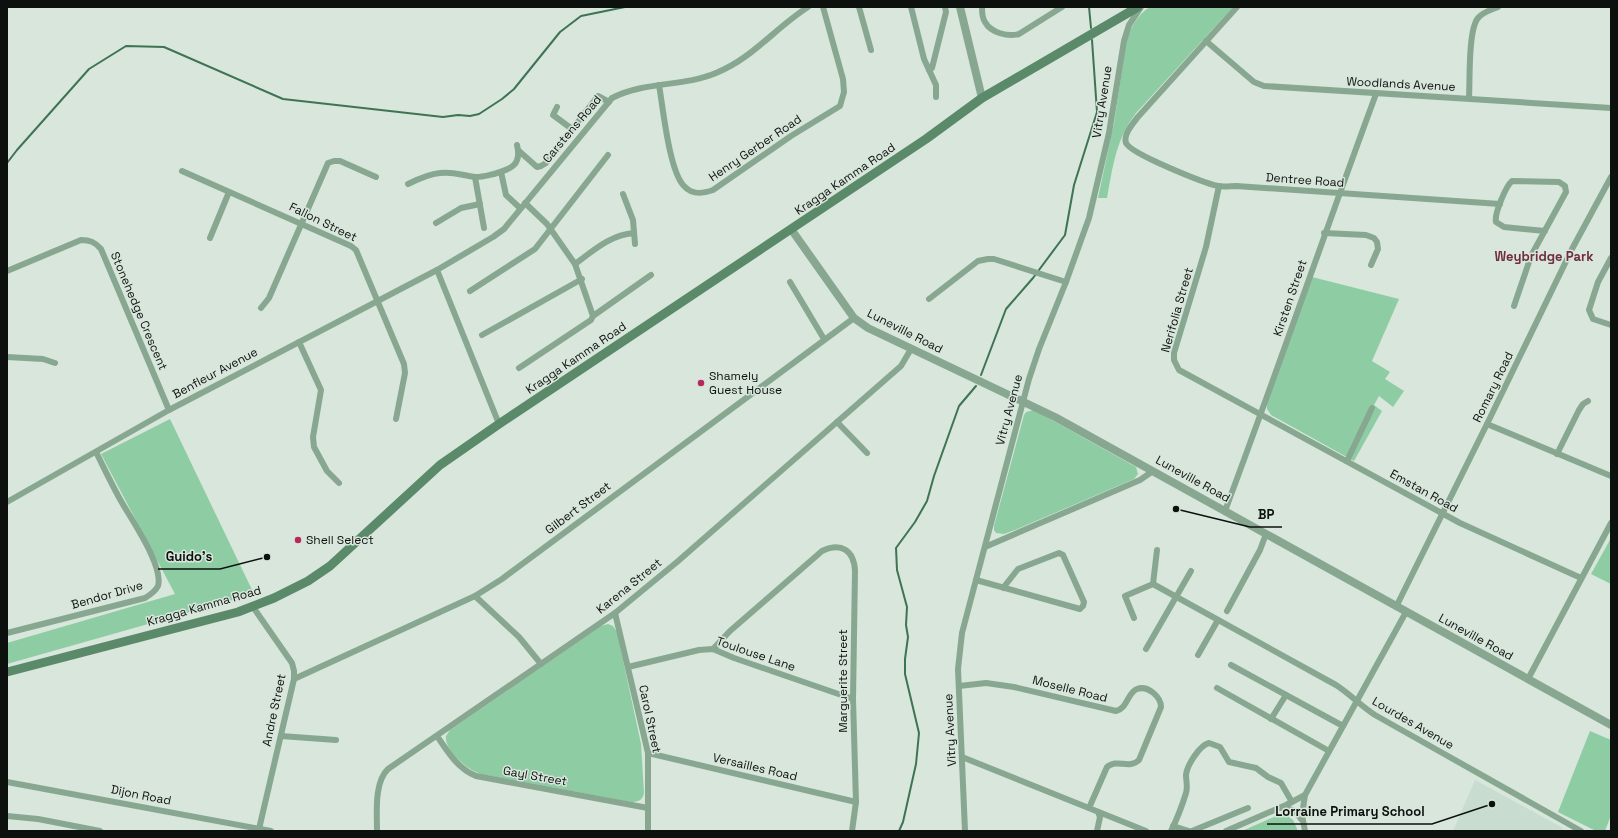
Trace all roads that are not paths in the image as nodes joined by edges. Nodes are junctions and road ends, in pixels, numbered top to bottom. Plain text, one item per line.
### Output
1 (808, 7) edge
2 (823, 7) edge
3 (860, 7) edge
4 (911, 7) edge
5 (945, 7) edge
6 (960, 7) edge
7 (982, 7) edge
8 (1062, 7) edge
9 (1139, 7) edge
10 (1236, 7) edge
11 (1498, 7) edge
12 (1206, 40) junction
13 (872, 50) dead end
14 (929, 70) junction
15 (659, 84) junction
16 (1376, 94) junction
17 (936, 97) dead end
18 (982, 98) junction
19 (1469, 98) junction
20 (609, 102) junction
21 (557, 107) dead end
22 (1611, 108) edge
23 (572, 129) junction
24 (608, 155) dead end
25 (182, 171) dead end
26 (501, 172) junction
27 (376, 177) dead end
28 (475, 177) junction
29 (1611, 177) edge
30 (408, 184) dead end
31 (1218, 186) junction
32 (229, 192) junction
33 (1339, 193) junction
34 (623, 194) dead end
35 (525, 203) junction
36 (480, 204) junction
37 (1500, 204) junction
38 (520, 208) junction
39 (301, 223) junction
40 (436, 223) dead end
41 (484, 228) dead end
42 (550, 229) junction
43 (791, 229) junction
44 (1545, 231) junction
45 (634, 232) junction
46 (1324, 233) junction
47 (210, 238) dead end
48 (635, 244) dead end
49 (1611, 258) edge
50 (576, 264) junction
51 (1371, 264) dead end
52 (437, 270) junction
53 (7, 271) edge
54 (650, 275) dead end
55 (582, 279) junction
56 (790, 282) dead end
57 (1066, 282) junction
58 (470, 291) dead end
59 (929, 299) dead end
60 (377, 301) junction
61 (1514, 306) dead end
62 (261, 308) dead end
63 (593, 316) junction
64 (854, 318) junction
65 (1611, 325) edge
66 (482, 335) dead end
67 (824, 339) junction
68 (299, 342) junction
69 (911, 349) junction
70 (7, 357) edge
71 (55, 364) dead end
72 (519, 368) dead end
73 (1023, 401) junction
74 (1588, 401) dead end
75 (1372, 408) dead end
76 (169, 410) junction
77 (1261, 414) junction
78 (396, 419) dead end
79 (837, 422) junction
80 (499, 424) junction
81 (1487, 424) junction
82 (96, 452) junction
83 (867, 453) dead end
84 (1557, 454) junction
85 (1347, 461) junction
86 (1153, 471) junction
87 (1611, 476) edge
88 (339, 483) dead end
89 (7, 502) edge
90 (1225, 510) junction
91 (1442, 513) junction
92 (1611, 523) edge
93 (1266, 534) junction
94 (985, 547) junction
95 (1157, 550) dead end
96 (1191, 571) dead end
97 (1581, 578) junction
98 (976, 580) junction
99 (1153, 584) junction
100 (1003, 588) junction
101 (475, 596) junction
102 (1176, 596) junction
103 (253, 607) junction
104 (1396, 607) junction
105 (1227, 611) dead end
106 (1406, 612) junction
107 (615, 613) junction
108 (1134, 618) dead end
109 (1218, 620) junction
110 (7, 633) edge
111 (714, 649) junction
112 (1146, 649) dead end
113 (1198, 655) dead end
114 (541, 664) junction
115 (1231, 665) dead end
116 (628, 667) junction
117 (7, 672) edge
118 (294, 679) junction
119 (1528, 679) junction
120 (959, 686) junction
121 (1217, 688) dead end
122 (1286, 695) junction
123 (853, 699) junction
124 (1358, 702) junction
125 (1271, 719) junction
126 (1611, 725) edge
127 (1343, 726) junction
128 (281, 736) junction
129 (437, 736) junction
130 (336, 740) dead end
131 (1329, 751) junction
132 (648, 753) junction
133 (962, 757) junction
134 (7, 782) edge
135 (1305, 794) junction
136 (856, 802) junction
137 (1292, 802) junction
138 (648, 808) junction
139 (1089, 808) junction
140 (1248, 808) dead end
141 (1279, 808) junction
142 (1098, 812) junction
143 (7, 816) edge
144 (1302, 820) junction
145 (1172, 828) edge
146 (259, 829) junction
147 (100, 831) edge
148 (270, 831) edge
149 (377, 831) edge
150 (648, 831) edge
151 (852, 831) edge
152 (965, 831) edge
153 (1097, 831) edge
154 (1146, 831) edge
155 (1189, 831) edge
156 (1192, 831) edge
157 (1226, 831) edge
158 (1305, 831) edge
159 (1581, 831) edge

1 - 15 street, Carstens Road
2 - 15 street, Henry Gerber Road
3 - 13 street
4 - 14 street
5 - 14 street
6 - 18 street
7 - 8 street
9 - 18 main road, Kragga Kamma Road
9 - 57 street, Vitry Avenue
10 - 12 street
11 - 19 street
12 - 16 street, Woodlands Avenue
12 - 31 street, Dentree Road
14 - 17 street
15 - 20 street, Carstens Road
16 - 19 street, Woodlands Avenue
16 - 33 street, Kirsten Street
18 - 43 main road, Kragga Kamma Road
19 - 22 street, Woodlands Avenue
20 - 23 street
20 - 35 street, Carstens Road
21 - 23 street
23 - 26 street
24 - 42 street
25 - 32 street, Fallon Street
26 - 28 street
26 - 38 street
27 - 39 street
28 - 30 street
28 - 36 street
29 - 81 street, Romary Road
31 - 33 street, Dentree Road
31 - 77 street, Nerifolia Street
32 - 39 street, Fallon Street
32 - 47 street
33 - 37 street, Dentree Road
33 - 46 street, Kirsten Street
34 - 45 street
35 - 38 street, Carstens Road
35 - 42 street
36 - 40 street
36 - 41 street
37 - 44 street
37 - 44 street
38 - 52 street, Carstens Road
39 - 60 street, Fallon Street
39 - 62 street
42 - 50 street
42 - 58 street
43 - 64 street, Luneville Road
43 - 80 main road, Kragga Kamma Road
44 - 61 street
45 - 48 street
45 - 50 street
46 - 51 street
46 - 77 street, Kirsten Street
49 - 65 street
50 - 55 street
52 - 60 street, Benfleur Avenue
52 - 80 street
53 - 76 street, Stonehedge Crescent
54 - 63 street
55 - 63 street
55 - 66 street
56 - 67 street
57 - 59 street
57 - 73 street, Vitry Avenue
60 - 68 street, Benfleur Avenue
60 - 78 street, Fallon Street
63 - 72 street
64 - 67 street, Gilbert Street
64 - 69 street, Luneville Road
67 - 101 street, Gilbert Street
68 - 76 street, Benfleur Avenue
68 - 88 street
69 - 73 street, Luneville Road
69 - 79 street, Karena Street
70 - 71 street
73 - 86 street, Luneville Road
73 - 94 street, Vitry Avenue
74 - 84 street
75 - 85 street
76 - 82 street, Benfleur Avenue
77 - 85 street, Emstan Road
77 - 90 street, Kirsten Street
79 - 83 street
79 - 107 street, Karena Street
80 - 103 main road, Kragga Kamma Road
81 - 84 street
81 - 91 street, Romary Road
82 - 89 street, Benfleur Avenue
82 - 110 street, Bendor Drive
84 - 87 street
85 - 91 street, Emstan Road
86 - 90 street, Luneville Road
86 - 94 street
90 - 93 street, Luneville Road
91 - 97 street, Emstan Road
91 - 104 street, Romary Road
92 - 97 street
93 - 104 street, Luneville Road
93 - 105 street
94 - 98 street, Vitry Avenue
95 - 99 street
96 - 102 street
97 - 119 street
98 - 100 street
98 - 120 street, Vitry Avenue
99 - 102 street, Lourdes Avenue
99 - 108 street
100 - 100 street
101 - 114 street
101 - 118 street, Gilbert Street
102 - 109 street, Lourdes Avenue
102 - 112 street
103 - 117 main road, Kragga Kamma Road
103 - 118 street, Andre Street
104 - 106 street, Luneville Road
106 - 119 street, Luneville Road
106 - 124 street
107 - 114 street, Karena Street
107 - 116 street, Carol Street
109 - 113 street
109 - 124 street, Lourdes Avenue
111 - 116 street, Toulouse Lane
111 - 123 street, Toulouse Lane
111 - 123 street, Marguerite Street
114 - 129 street, Karena Street
115 - 122 street
116 - 132 street, Carol Street
118 - 128 street, Andre Street
119 - 126 street, Luneville Road
120 - 133 street, Vitry Avenue
120 - 139 street, Moselle Road
121 - 125 street
122 - 125 street
122 - 127 street
123 - 136 street, Marguerite Street
124 - 127 street
124 - 159 street, Lourdes Avenue
125 - 131 street
127 - 131 street
128 - 130 street
128 - 146 street, Andre Street
129 - 138 street, Gayl Street
129 - 149 street, Karena Street
131 - 135 street
132 - 136 street, Versailles Road
132 - 138 street, Carol Street
133 - 139 street
133 - 152 street, Vitry Avenue
134 - 146 street, Dijon Road
135 - 137 street
135 - 144 street
136 - 151 street, Marguerite Street
137 - 141 street
137 - 145 street
138 - 150 street, Carol Street
139 - 142 street
140 - 156 street
141 - 144 street
141 - 157 street
142 - 153 street
142 - 154 street
143 - 147 street
144 - 158 street
145 - 155 street
146 - 148 street, Dijon Road

